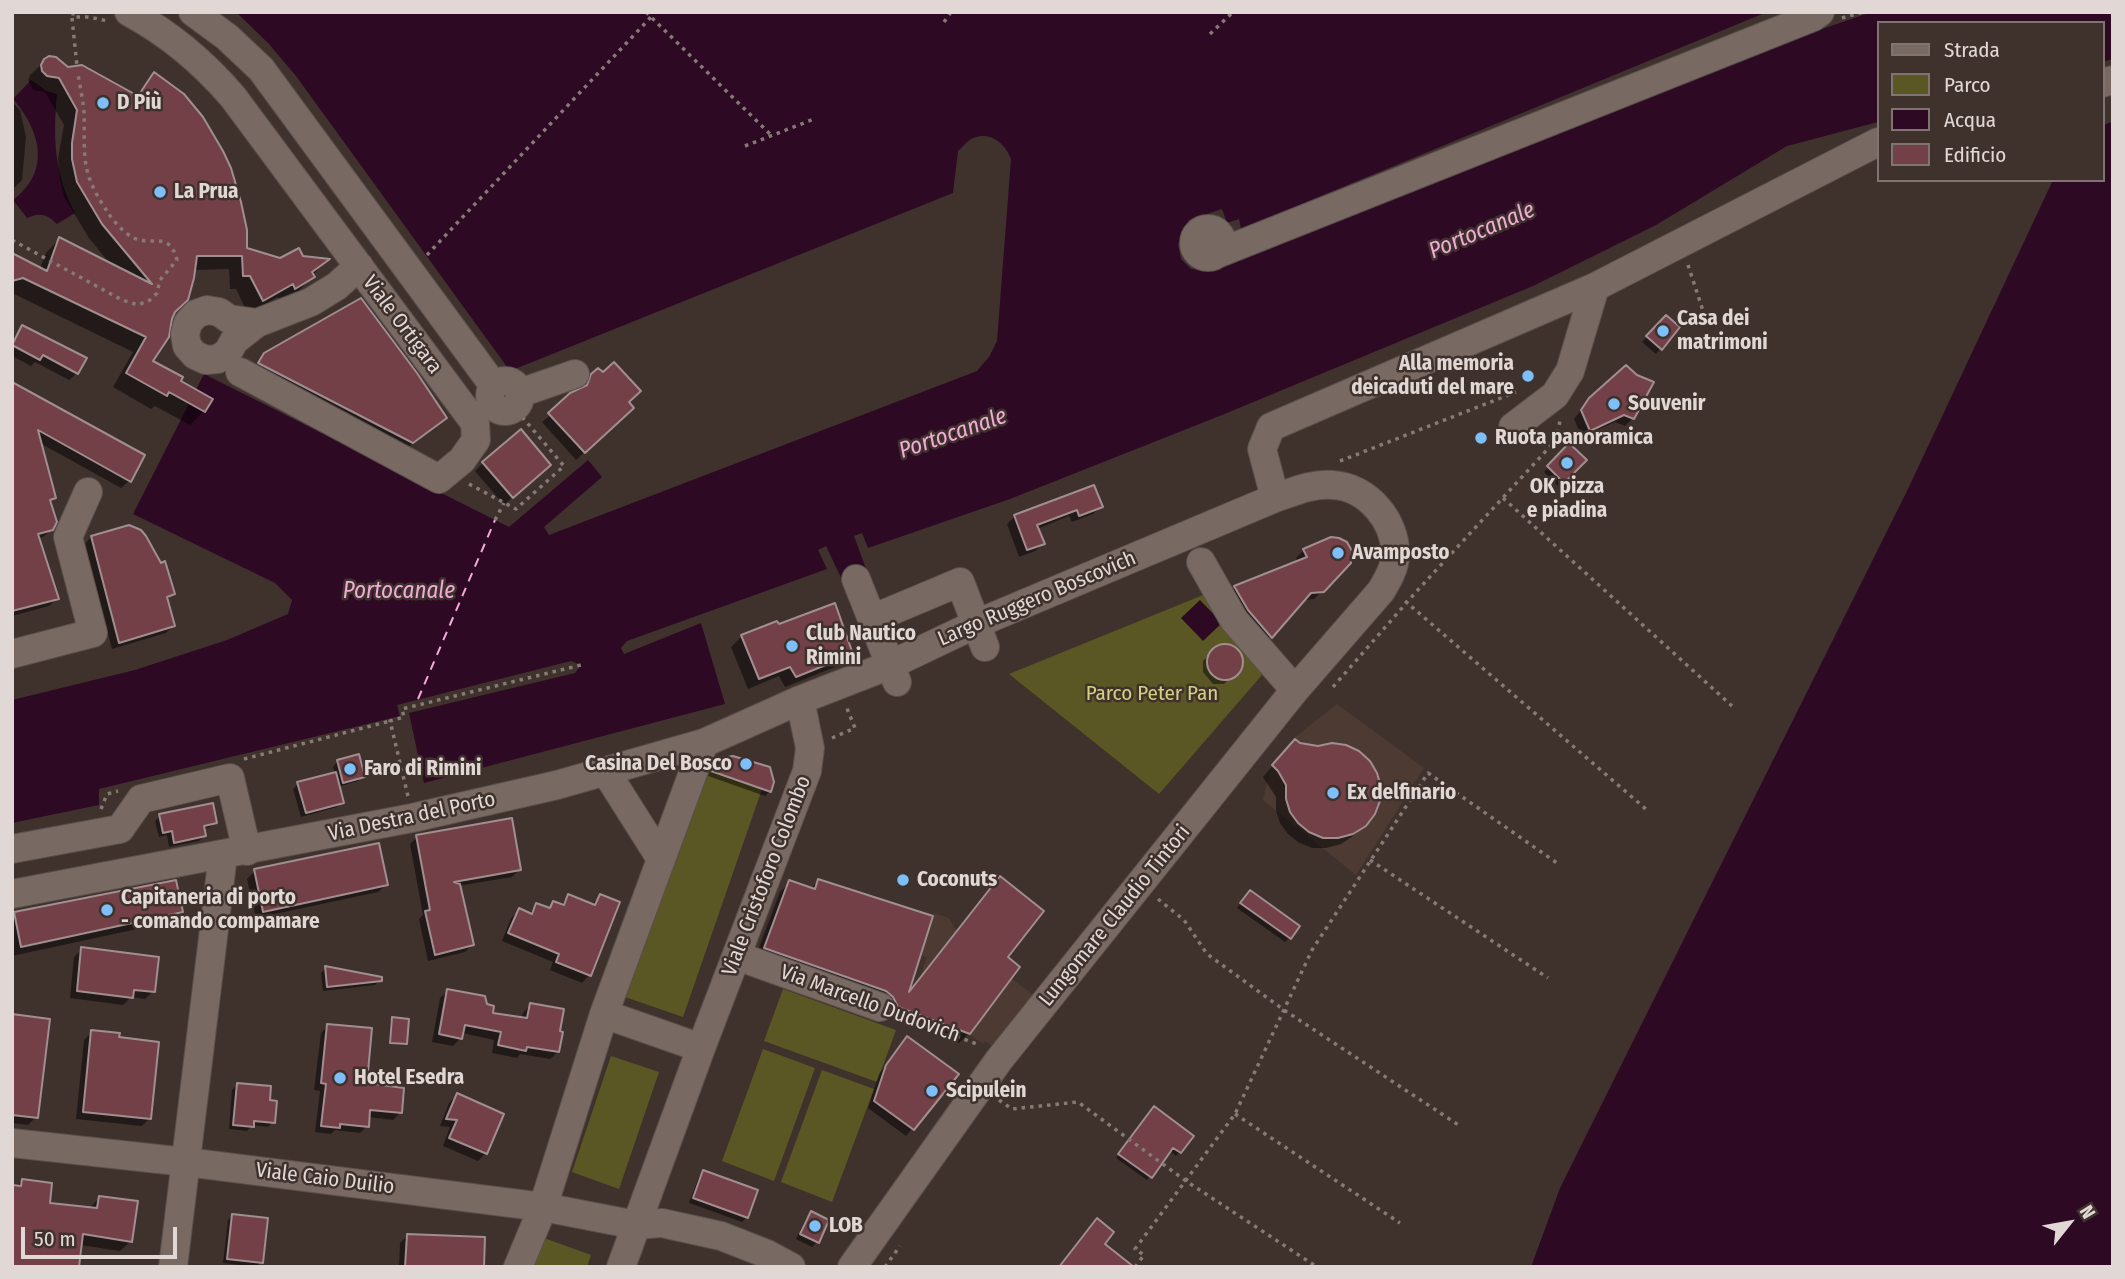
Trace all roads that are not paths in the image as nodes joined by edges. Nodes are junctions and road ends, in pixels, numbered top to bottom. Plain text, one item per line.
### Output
1 (193, 12) edge
2 (1829, 16) edge
3 (120, 17) edge
4 (1876, 143) edge
5 (1219, 253) dead end
6 (359, 267) junction
7 (1595, 287) junction
8 (257, 323) dead end
9 (240, 372) dead end
10 (575, 374) dead end
11 (494, 399) junction
12 (1513, 426) dead end
13 (88, 492) dead end
14 (1275, 498) junction
15 (1201, 562) dead end
16 (1389, 576) joint
17 (856, 579) dead end
18 (872, 619) junction
19 (981, 636) junction
20 (12, 654) edge
21 (893, 673) junction
22 (1295, 690) junction
23 (800, 700) junction
24 (704, 743) junction
25 (606, 772) junction
26 (12, 849) edge
27 (235, 853) junction
28 (661, 859) junction
29 (12, 894) edge
30 (737, 956) junction
31 (880, 1007) road end
32 (604, 1014) junction
33 (701, 1048) junction
34 (12, 1143) edge
35 (186, 1162) junction
36 (543, 1207) junction
37 (636, 1225) junction
38 (173, 1267) edge
39 (518, 1267) edge
40 (621, 1267) edge
41 (791, 1267) edge
42 (852, 1267) edge

1 - 11 street
2 - 5 street
3 - 6 street, Viale Ortigara
4 - 7 street
6 - 8 street
6 - 11 street, Viale Ortigara
7 - 12 street
7 - 14 street
9 - 11 street
10 - 11 street
13 - 20 street
14 - 16 street, Largo Ruggero Boscovich
14 - 19 street, Largo Ruggero Boscovich
15 - 22 street
16 - 22 street, Lungomare Claudio Tintori
17 - 18 street
18 - 19 street
18 - 21 street
19 - 21 street, Largo Ruggero Boscovich
21 - 23 street, Largo Ruggero Boscovich
22 - 42 street, Lungomare Claudio Tintori
23 - 24 street, Via Destra del Porto
23 - 30 street, Viale Cristoforo Colombo
24 - 25 street, Via Destra del Porto
24 - 28 street
25 - 27 street, Via Destra del Porto
25 - 28 street
26 - 27 street
27 - 29 street, Via Destra del Porto
27 - 35 street
28 - 32 street
30 - 31 street, Via Marcello Dudovich
30 - 33 street, Viale Cristoforo Colombo
32 - 33 street
32 - 36 street
33 - 37 street, Viale Cristoforo Colombo
34 - 35 street, Viale Caio Duilio
35 - 36 street, Viale Caio Duilio
35 - 38 street
36 - 37 street, Viale Caio Duilio
36 - 39 street
37 - 40 street, Viale Cristoforo Colombo
37 - 41 street, Viale Caio Duilio

